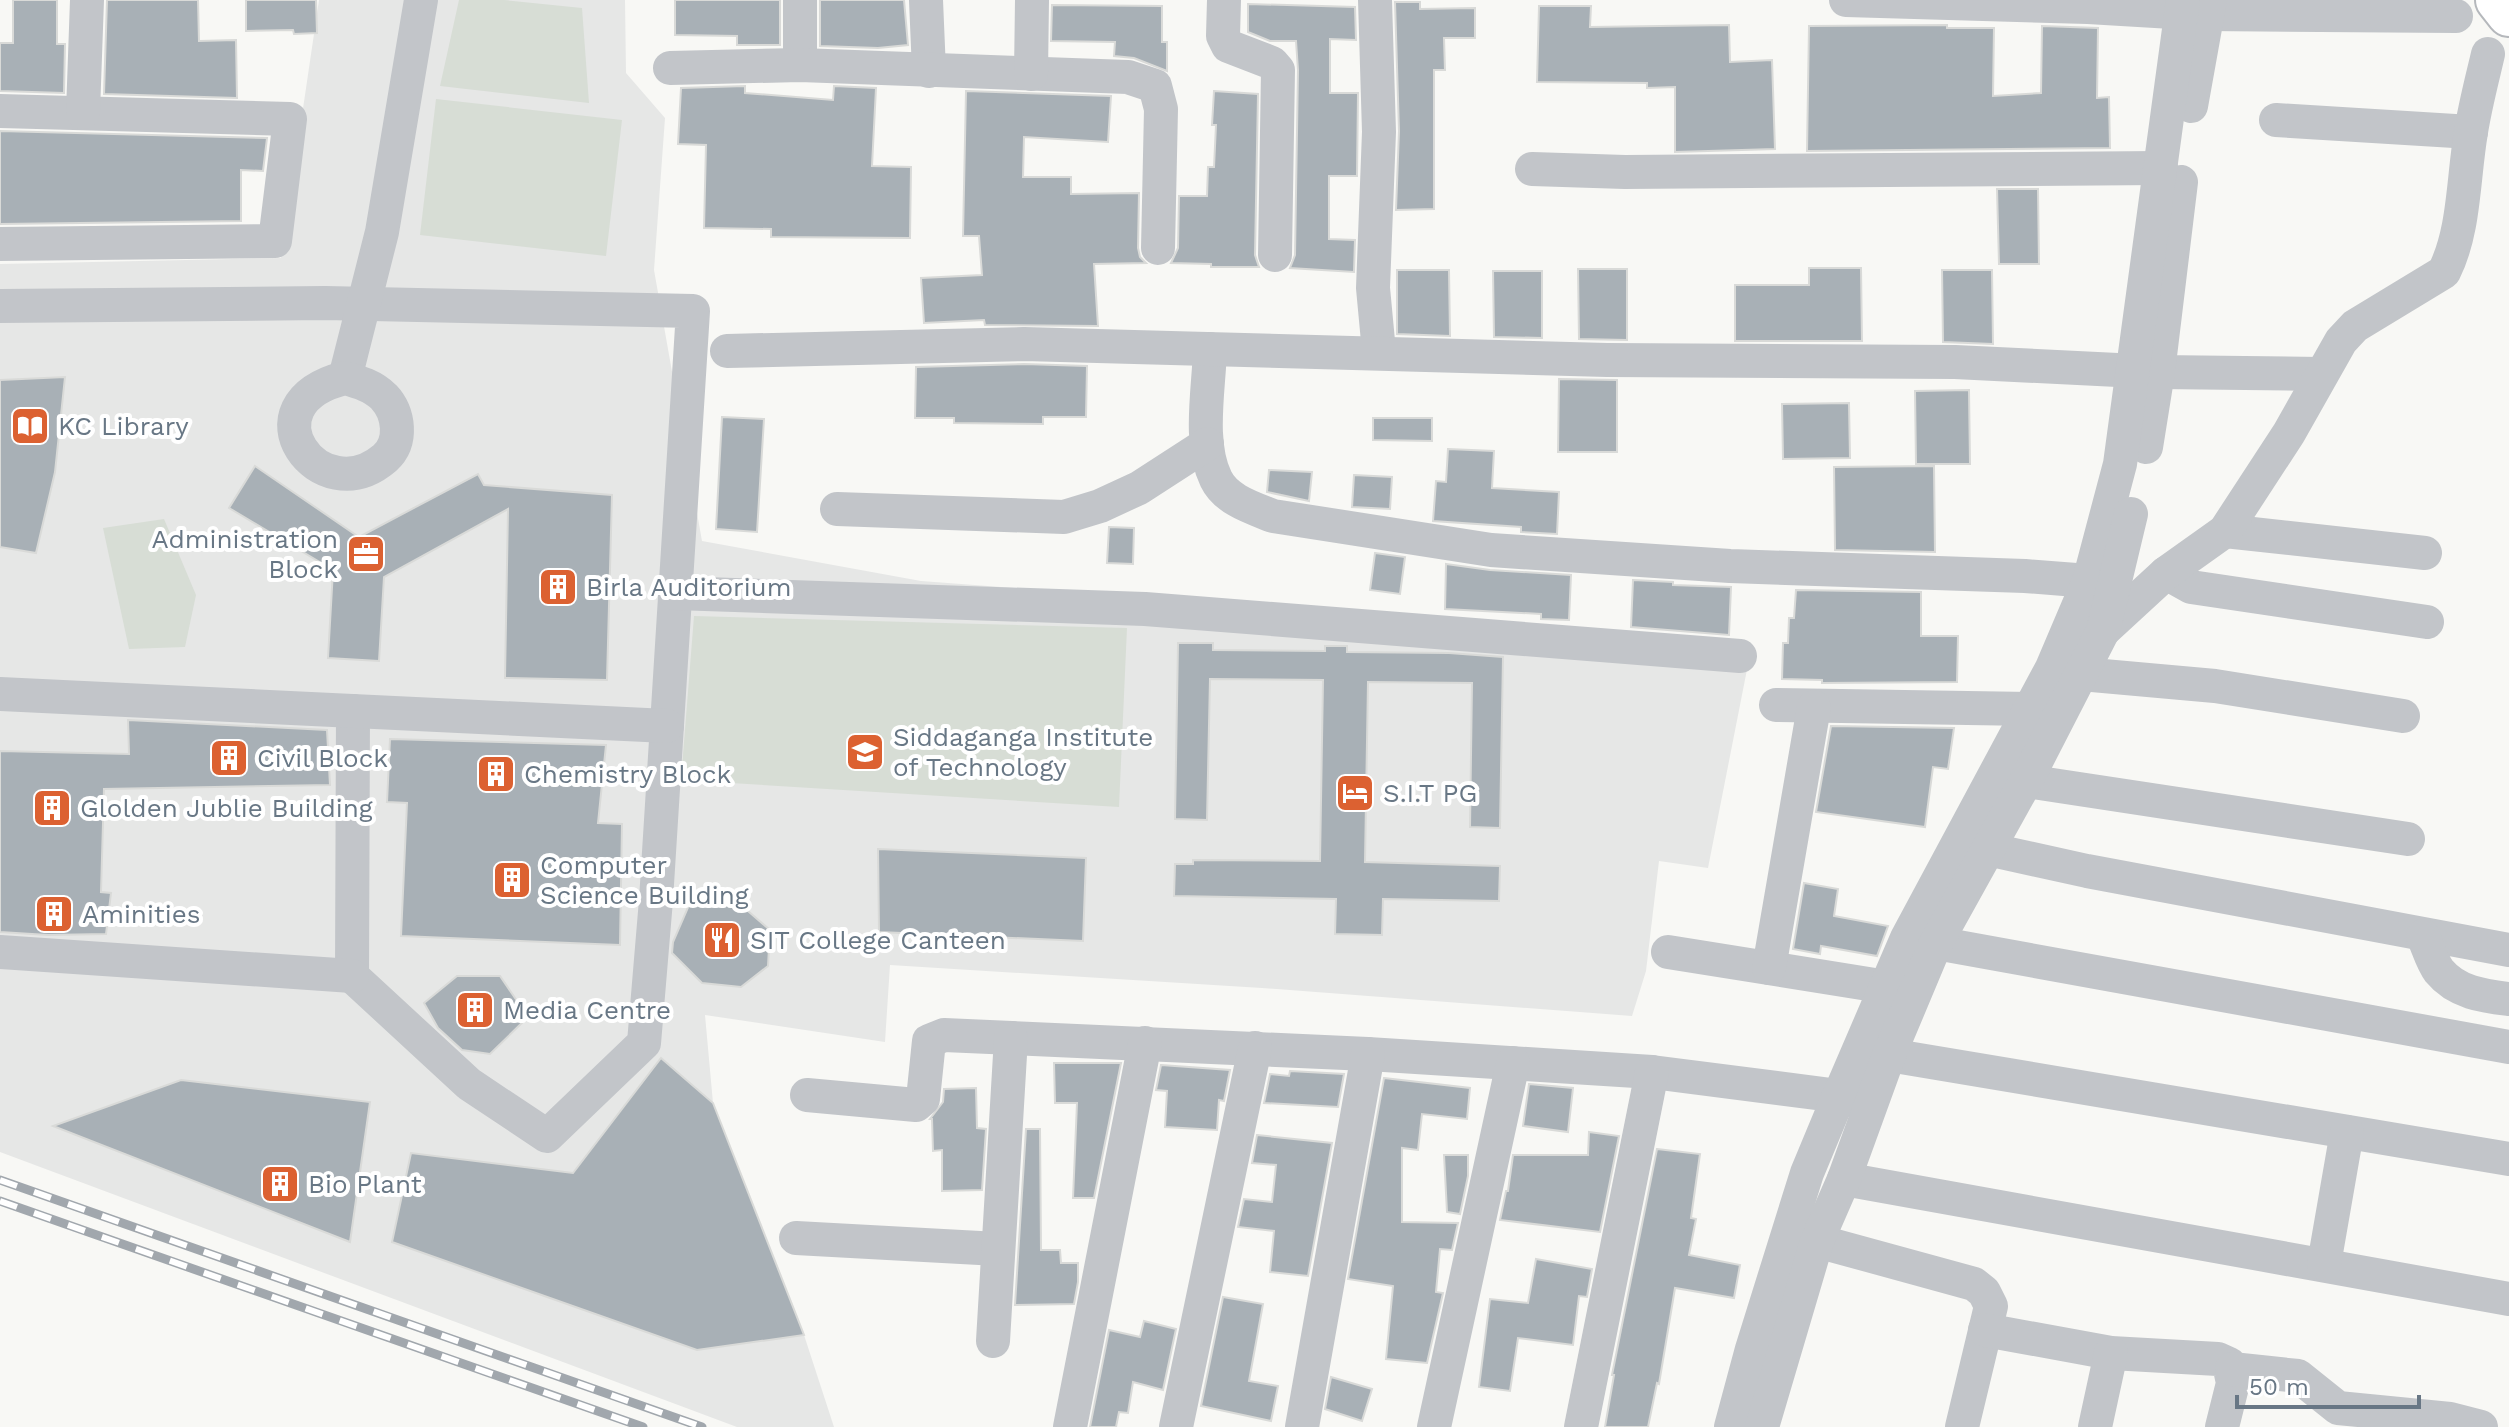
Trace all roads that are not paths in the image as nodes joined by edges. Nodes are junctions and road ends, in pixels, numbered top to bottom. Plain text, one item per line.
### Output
1 (87, 0) edge
2 (421, 0) edge
3 (800, 0) edge
4 (926, 0) edge
5 (1032, 0) edge
6 (1224, 0) edge
7 (1375, 0) edge
8 (1846, 0) edge
9 (2498, 0) edge
10 (2195, 7) edge
11 (2449, 8) edge
12 (2509, 14) edge
13 (800, 65) junction
14 (2499, 66) edge
15 (670, 68) dead end
16 (929, 71) junction
17 (1031, 74) junction
18 (0, 111) edge
19 (83, 112) junction
20 (2276, 120) dead end
21 (2471, 132) junction
22 (2161, 168) junction
23 (1532, 169) dead end
24 (0, 244) edge
25 (1158, 248) dead end
26 (1275, 255) dead end
27 (364, 304) junction
28 (0, 306) edge
29 (1210, 349) junction
30 (727, 351) dead end
31 (1379, 352) junction
32 (2146, 371) junction
33 (2321, 374) junction
34 (345, 378) dead end
35 (1207, 444) junction
36 (837, 509) dead end
37 (2225, 531) junction
38 (2425, 553) dead end
39 (2166, 573) junction
40 (2089, 581) junction
41 (675, 593) junction
42 (2427, 622) dead end
43 (2103, 631) junction
44 (1740, 656) dead end
45 (2081, 674) junction
46 (0, 694) edge
47 (1776, 705) dead end
48 (1814, 707) junction
49 (2031, 709) junction
50 (353, 711) junction
51 (2403, 716) dead end
52 (667, 726) junction
53 (2013, 775) junction
54 (2408, 839) dead end
55 (1987, 849) junction
56 (2423, 936) junction
57 (1936, 943) junction
58 (2509, 950) edge
59 (0, 952) edge
60 (1668, 952) dead end
61 (1769, 968) junction
62 (352, 976) junction
63 (1887, 987) junction
64 (2509, 999) edge
65 (1011, 1038) junction
66 (1145, 1043) junction
67 (2509, 1047) edge
68 (1255, 1048) junction
69 (1368, 1054) junction
70 (1889, 1055) junction
71 (1513, 1063) junction
72 (1652, 1072) junction
73 (807, 1095) dead end
74 (1855, 1101) junction
75 (2347, 1132) junction
76 (2509, 1159) edge
77 (1844, 1179) junction
78 (796, 1238) dead end
79 (1817, 1241) junction
80 (998, 1249) junction
81 (2324, 1264) junction
82 (2509, 1299) edge
83 (1985, 1330) junction
84 (993, 1341) dead end
85 (2111, 1353) junction
86 (2232, 1369) junction
87 (2335, 1417) edge
88 (2460, 1424) edge
89 (1184, 1425) edge
90 (1070, 1427) edge
91 (1302, 1427) edge
92 (1434, 1427) edge
93 (1581, 1427) edge
94 (1731, 1427) edge
95 (1762, 1427) edge
96 (1962, 1427) edge
97 (2095, 1427) edge
98 (2222, 1427) edge

1 - 19 street
2 - 27 street
3 - 13 street
4 - 16 street
5 - 17 street
6 - 26 street
7 - 31 street
8 - 10 street
9 - 12 highway
10 - 11 street
10 - 22 street
10 - 32 street
11 - 14 street
13 - 15 street
13 - 16 street
14 - 21 street
16 - 17 street
17 - 25 street
18 - 19 street
19 - 24 street
20 - 21 street
21 - 33 street
22 - 23 street
22 - 32 street
27 - 28 street
27 - 34 street
27 - 41 street
29 - 30 street
29 - 31 street
29 - 35 street
31 - 32 street
32 - 33 street
32 - 40 street
32 - 43 street
33 - 37 street
35 - 36 street
35 - 40 street
37 - 38 street
37 - 39 street
39 - 42 street
39 - 43 street
40 - 49 street
41 - 44 street
41 - 52 street
43 - 45 street
45 - 51 street
45 - 53 street
46 - 50 street
47 - 48 street
48 - 49 street
48 - 61 street
49 - 53 street
50 - 52 street
50 - 62 street
52 - 62 street
53 - 54 street
53 - 55 street
53 - 63 street
55 - 56 street
55 - 57 street
56 - 58 street
56 - 64 street
57 - 67 street
57 - 70 street
59 - 62 street
60 - 61 street
61 - 63 street
63 - 74 street
65 - 66 street
65 - 73 street
65 - 80 street
66 - 68 street
66 - 90 street
68 - 69 street
68 - 89 street
69 - 71 street
69 - 91 street
70 - 74 street
70 - 75 street
71 - 72 street
71 - 92 street
72 - 74 street
72 - 93 street
74 - 77 street
74 - 94 street
75 - 76 street
75 - 81 street
77 - 79 street
77 - 81 street
78 - 80 street
79 - 83 street
79 - 95 street
80 - 84 street
81 - 82 street
83 - 85 street
83 - 96 street
85 - 86 street
85 - 97 street
86 - 87 street
86 - 98 street
87 - 88 street

